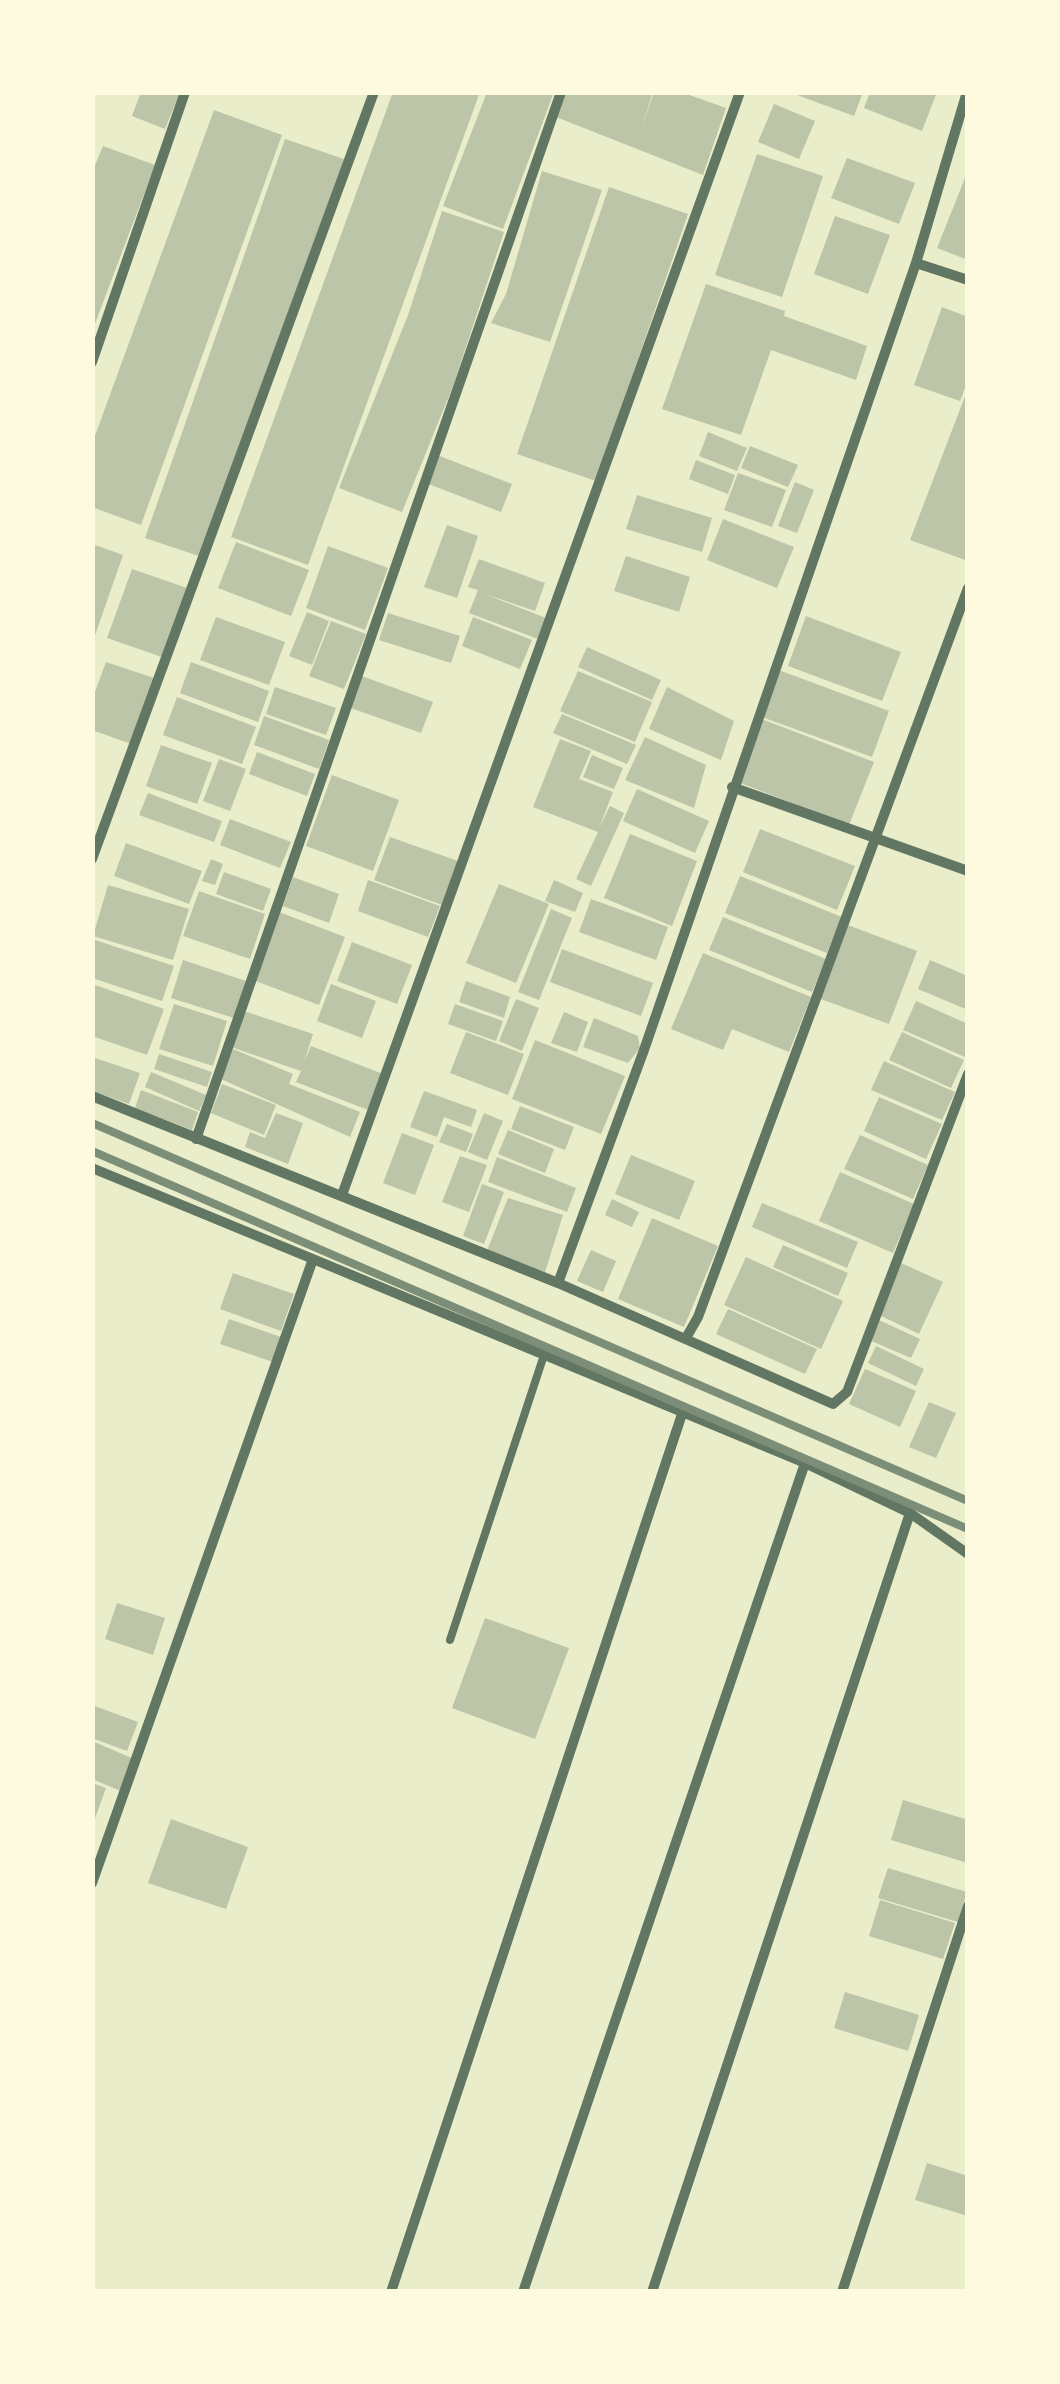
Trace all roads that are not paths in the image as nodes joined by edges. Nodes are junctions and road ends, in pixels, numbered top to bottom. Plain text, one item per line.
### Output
1 (186, 92) edge
2 (374, 92) edge
3 (562, 92) edge
4 (740, 92) edge
5 (967, 92) edge
6 (916, 263) junction
7 (968, 280) edge
8 (92, 362) edge
9 (968, 588) edge
10 (732, 786) junction
11 (876, 836) junction
12 (92, 859) edge
13 (968, 870) edge
14 (968, 1074) edge
15 (92, 1096) edge
16 (196, 1139) junction
17 (92, 1168) edge
18 (342, 1195) junction
19 (313, 1259) junction
20 (558, 1283) junction
21 (686, 1338) junction
22 (545, 1352) junction
23 (683, 1410) junction
24 (805, 1462) junction
25 (910, 1513) junction
26 (968, 1554) edge
27 (450, 1640) dead end
28 (92, 1883) edge
29 (968, 1906) edge
30 (392, 2292) edge
31 (523, 2292) edge
32 (652, 2292) edge
33 (842, 2292) edge

1 - 8 street
2 - 12 street
3 - 16 street
4 - 18 street
5 - 6 street
6 - 7 street
6 - 10 street
9 - 11 street
10 - 11 street
10 - 20 street
11 - 13 street
11 - 21 street
14 - 21 street
15 - 16 street
16 - 18 street
17 - 19 street
18 - 20 street
19 - 22 street
19 - 28 street
20 - 21 street
22 - 23 street
22 - 27 lane
23 - 24 street
23 - 30 street
24 - 25 street
24 - 31 street
25 - 26 street
25 - 32 street
29 - 33 street

